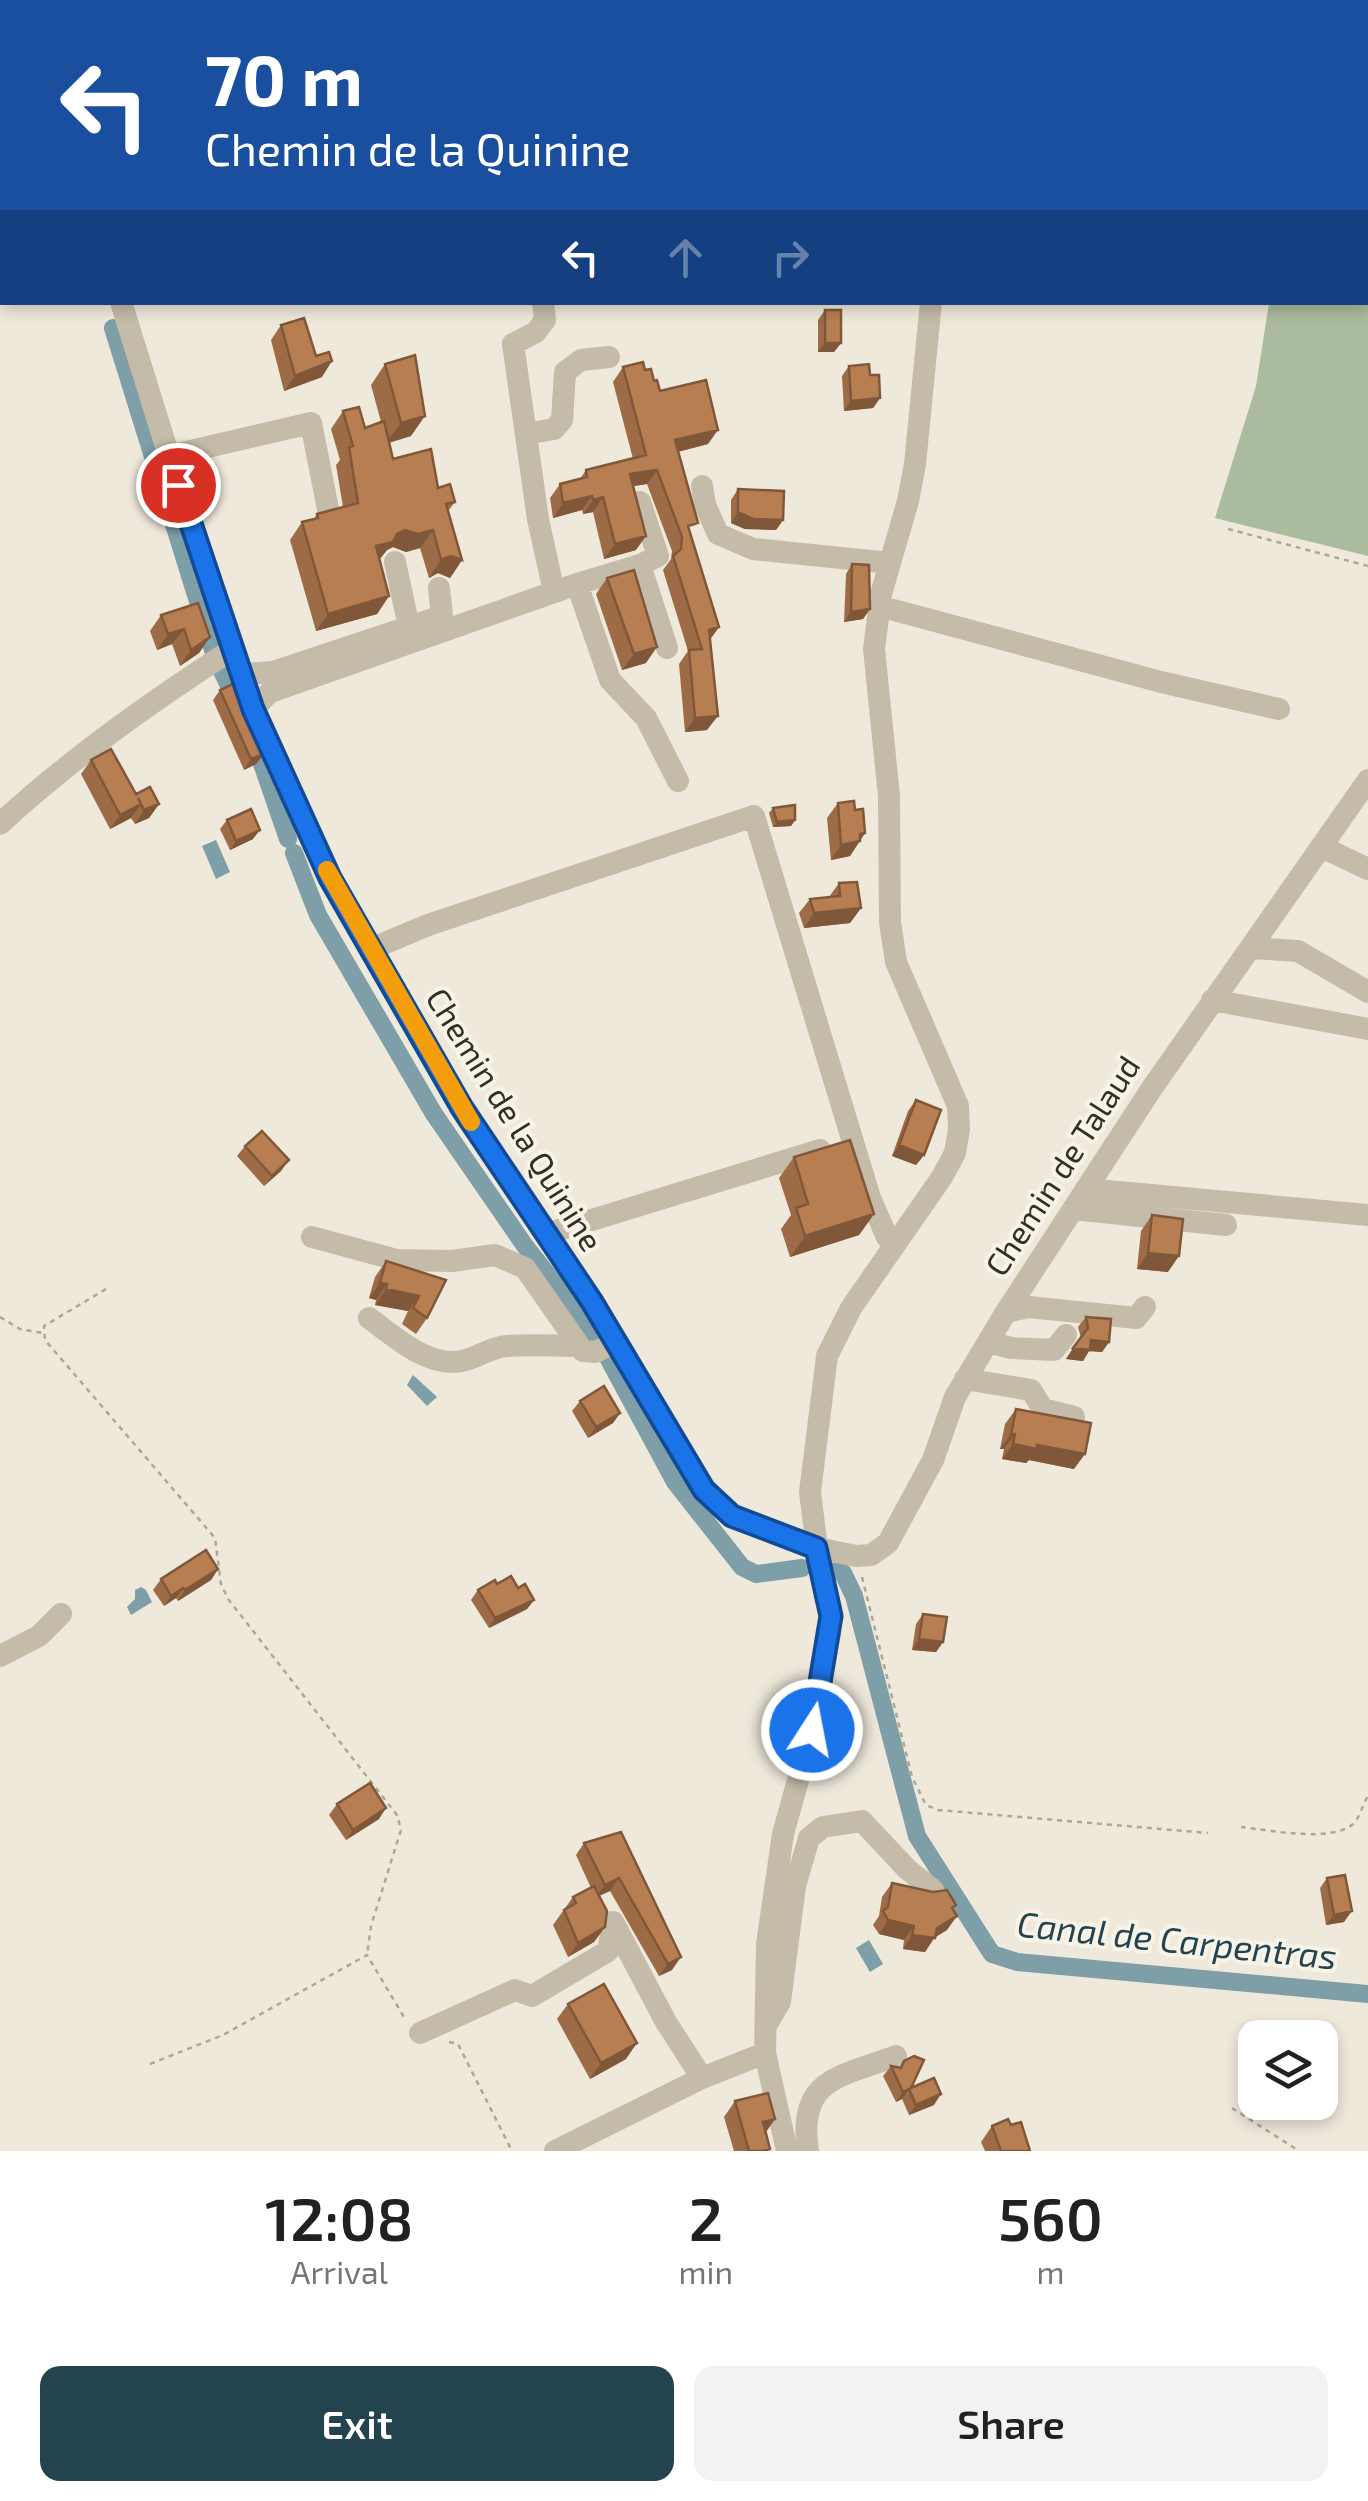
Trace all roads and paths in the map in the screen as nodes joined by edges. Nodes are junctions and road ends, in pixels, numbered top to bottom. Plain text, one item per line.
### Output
1 (122, 305) edge
2 (544, 305) edge
3 (931, 305) edge
4 (609, 357) dead end
5 (526, 434) junction
6 (169, 456) junction
7 (702, 486) dead end
8 (640, 502) edge
9 (328, 509) edge
10 (1228, 529) dead end
11 (395, 562) dead end
12 (890, 563) junction
13 (640, 565) junction
14 (1368, 566) edge
15 (439, 588) dead end
16 (566, 588) junction
17 (879, 606) junction
18 (409, 627) junction
19 (668, 648) dead end
20 (233, 649) junction
21 (241, 674) junction
22 (253, 709) junction
23 (1279, 709) dead end
24 (1368, 780) edge
25 (678, 781) dead end
26 (0, 824) edge
27 (1322, 847) junction
28 (1368, 869) edge
29 (1250, 948) junction
30 (371, 949) junction
31 (1368, 992) edge
32 (1212, 1000) junction
33 (1368, 1029) edge
34 (852, 1140) junction
35 (1086, 1189) junction
36 (1073, 1209) junction
37 (1368, 1215) edge
38 (1226, 1225) dead end
39 (546, 1234) junction
40 (901, 1236) junction
41 (312, 1237) dead end
42 (106, 1289) dead end
43 (1146, 1307) dead end
44 (1006, 1312) junction
45 (0, 1317) edge
46 (369, 1318) dead end
47 (44, 1334) junction
48 (1066, 1335) dead end
49 (988, 1342) junction
50 (614, 1343) junction
51 (579, 1346) junction
52 (965, 1379) junction
53 (1074, 1417) edge
54 (816, 1548) junction
55 (856, 1556) junction
56 (62, 1614) dead end
57 (0, 1656) edge
58 (1368, 1796) edge
59 (1241, 1827) dead end
60 (1208, 1833) dead end
61 (933, 1890) edge
62 (367, 1955) junction
63 (765, 2027) junction
64 (420, 2033) junction
65 (765, 2054) junction
66 (896, 2056) dead end
67 (150, 2064) dead end
68 (702, 2078) junction
69 (1232, 2108) dead end
70 (512, 2151) edge
71 (555, 2151) edge
72 (787, 2151) edge
73 (808, 2151) edge
74 (1299, 2151) edge

1 - 6 street, Chemin de la Quinine
2 - 5 street
3 - 12 street
4 - 5 street
5 - 16 street
6 - 9 street
6 - 20 street, Chemin de la Quinine
7 - 12 street
8 - 13 street
10 - 14 path
11 - 18 street
12 - 17 street
13 - 16 street
13 - 19 street
15 - 18 street
16 - 22 street
16 - 25 street
17 - 23 street
17 - 40 street
18 - 21 street
20 - 21 street, Chemin de la Quinine
20 - 26 street
21 - 22 street, Chemin de la Quinine
22 - 30 street, Chemin de la Quinine
24 - 27 street, Chemin de Talaud
27 - 28 street
27 - 29 street, Chemin de Talaud
29 - 31 street
29 - 32 street, Chemin de Talaud
30 - 34 street
30 - 39 street, Chemin de la Quinine
32 - 33 street
32 - 35 street, Chemin de Talaud
34 - 39 street
34 - 40 street
35 - 36 street, Chemin de Talaud
35 - 37 street
36 - 38 street
36 - 44 street, Chemin de Talaud
39 - 50 street, Chemin de la Quinine
40 - 54 street
41 - 51 street
42 - 47 path
43 - 44 street
44 - 49 street, Chemin de Talaud
45 - 47 path
46 - 51 street
47 - 62 path
48 - 49 street
49 - 52 street, Chemin de Talaud
50 - 51 street
50 - 54 street, Chemin de la Quinine
52 - 53 street
52 - 55 street, Chemin de Talaud
54 - 55 street
54 - 63 street
55 - 60 path
56 - 57 street
58 - 59 path
61 - 63 street
62 - 64 path
62 - 67 path
63 - 65 street
64 - 68 street
64 - 70 path
65 - 68 street
65 - 72 street
66 - 73 street
68 - 71 street
69 - 74 path

